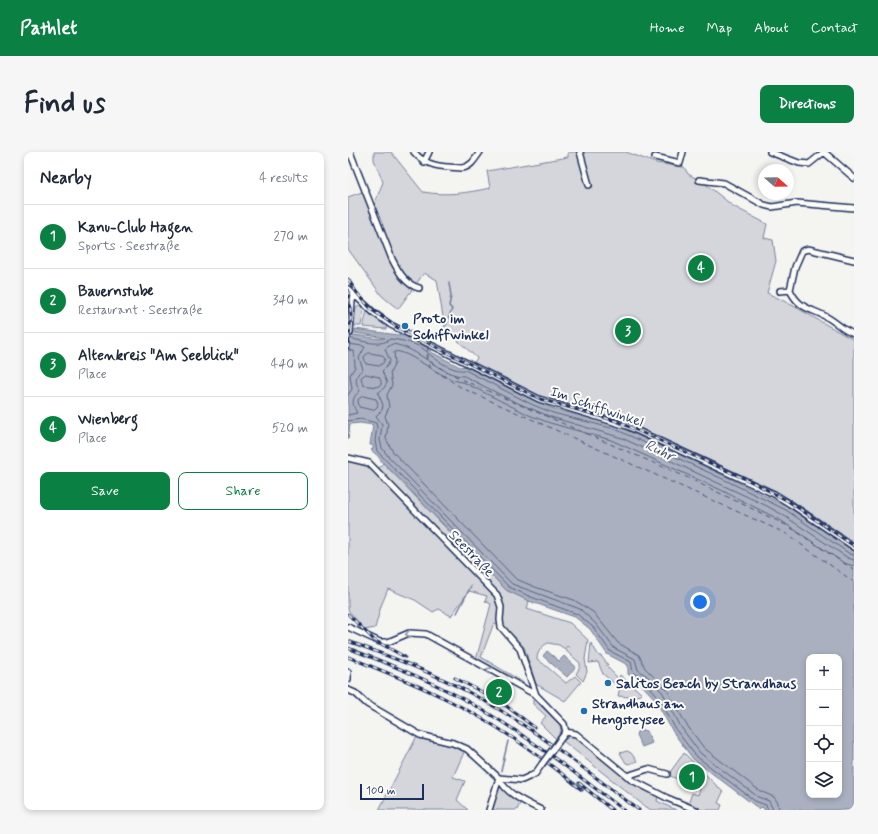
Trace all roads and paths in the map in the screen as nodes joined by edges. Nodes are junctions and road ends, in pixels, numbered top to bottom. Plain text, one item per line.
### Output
1 (350, 152) edge
2 (414, 152) edge
3 (429, 152) edge
4 (480, 152) edge
5 (580, 152) edge
6 (683, 152) edge
7 (770, 152) edge
8 (824, 152) edge
9 (655, 157) dead end
10 (424, 162) junction
11 (854, 178) edge
12 (699, 180) dead end
13 (589, 185) dead end
14 (854, 208) edge
15 (854, 260) edge
16 (419, 288) dead end
17 (348, 289) edge
18 (790, 290) junction
19 (780, 291) dead end
20 (354, 296) junction
21 (350, 333) dead end
22 (854, 334) edge
23 (348, 458) edge
24 (854, 547) edge
25 (348, 628) edge
26 (348, 672) edge
27 (348, 679) edge
28 (348, 690) edge
29 (536, 695) junction
30 (566, 732) junction
31 (667, 774) dead end
32 (627, 776) junction
33 (498, 778) junction
34 (489, 810) edge
35 (541, 810) edge
36 (696, 810) edge

1 - 16 street
2 - 10 street
3 - 10 street
4 - 10 street
5 - 13 street
6 - 9 street
7 - 8 street
8 - 11 street
12 - 14 street
15 - 18 street
17 - 20 street, Im Schiffwinkel
18 - 19 street
18 - 22 street
20 - 21 street
20 - 24 street, Im Schiffwinkel
23 - 29 street, Seestraße
29 -> 25 street, Seestraße
26 - 27 street
28 - 33 street
29 - 30 street, Seestraße
30 - 32 street
30 - 33 street, bridge
31 - 32 street
32 - 36 street
33 - 34 street
33 - 35 street

